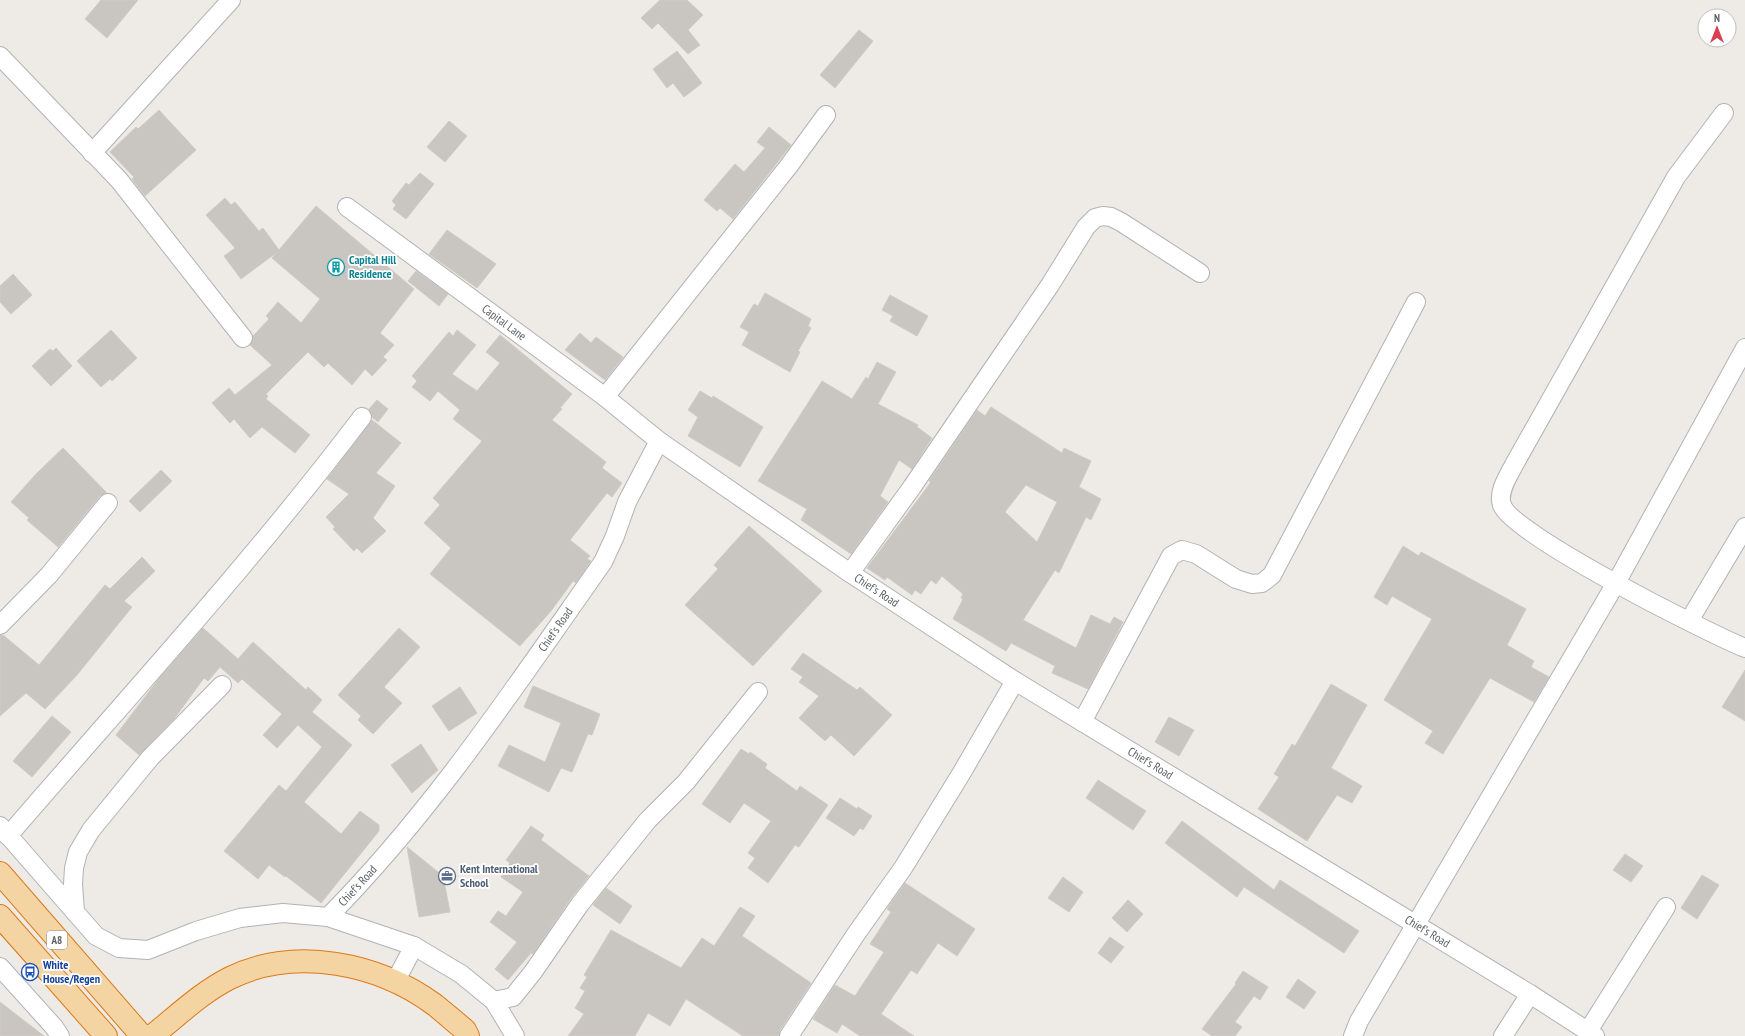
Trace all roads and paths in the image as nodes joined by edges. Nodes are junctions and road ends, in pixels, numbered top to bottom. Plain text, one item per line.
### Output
1 (230, 0) edge
2 (0, 56) edge
3 (1724, 113) dead end
4 (826, 115) dead end
5 (92, 153) junction
6 (347, 207) dead end
7 (1200, 273) dead end
8 (1416, 302) dead end
9 (243, 338) dead end
10 (1745, 348) edge
11 (605, 397) junction
12 (362, 417) dead end
13 (659, 441) junction
14 (108, 503) dead end
15 (1745, 527) edge
16 (850, 573) junction
17 (1616, 583) junction
18 (1689, 622) junction
19 (0, 625) edge
20 (1745, 648) edge
21 (1015, 681) junction
22 (222, 686) dead end
23 (758, 692) dead end
24 (1082, 722) junction
25 (4, 831) edge
26 (0, 873) edge
27 (1666, 907) dead end
28 (75, 912) junction
29 (0, 916) edge
30 (328, 917) junction
31 (1416, 926) junction
32 (414, 946) junction
33 (2, 976) edge
34 (395, 982) junction
35 (1530, 994) junction
36 (494, 1001) junction
37 (102, 1031) edge
38 (1592, 1034) edge
39 (60, 1036) edge
40 (142, 1036) edge
41 (152, 1036) edge
42 (468, 1036) edge
43 (515, 1036) edge
44 (789, 1036) edge
45 (1353, 1036) edge
46 (1503, 1036) edge

1 - 5 street
2 - 5 street
3 - 17 street
4 - 11 street
5 - 9 street
6 - 11 street, Capital Lane
7 - 16 street
8 - 24 street
10 - 17 street
11 - 13 street, Capital Lane
12 - 25 street
13 - 16 street, Chief's Road
13 - 30 street, Chief's Road
14 - 19 street
15 - 18 street
16 - 21 street, Chief's Road
17 - 18 street
17 - 31 street
18 - 20 street
21 - 24 street, Chief's Road
21 - 44 street
22 - 28 street
23 - 36 street
24 - 31 street, Chief's Road
25 - 28 street
26 - 40 highway, A8
27 - 38 street
28 - 30 street
29 - 37 highway, A8
30 - 32 street
31 - 35 street, Chief's Road
31 - 45 street
32 - 34 street
32 - 36 street
33 - 39 street
34 - 41 highway
34 - 42 highway
35 - 38 street, Chief's Road
35 - 46 street
36 - 43 street

